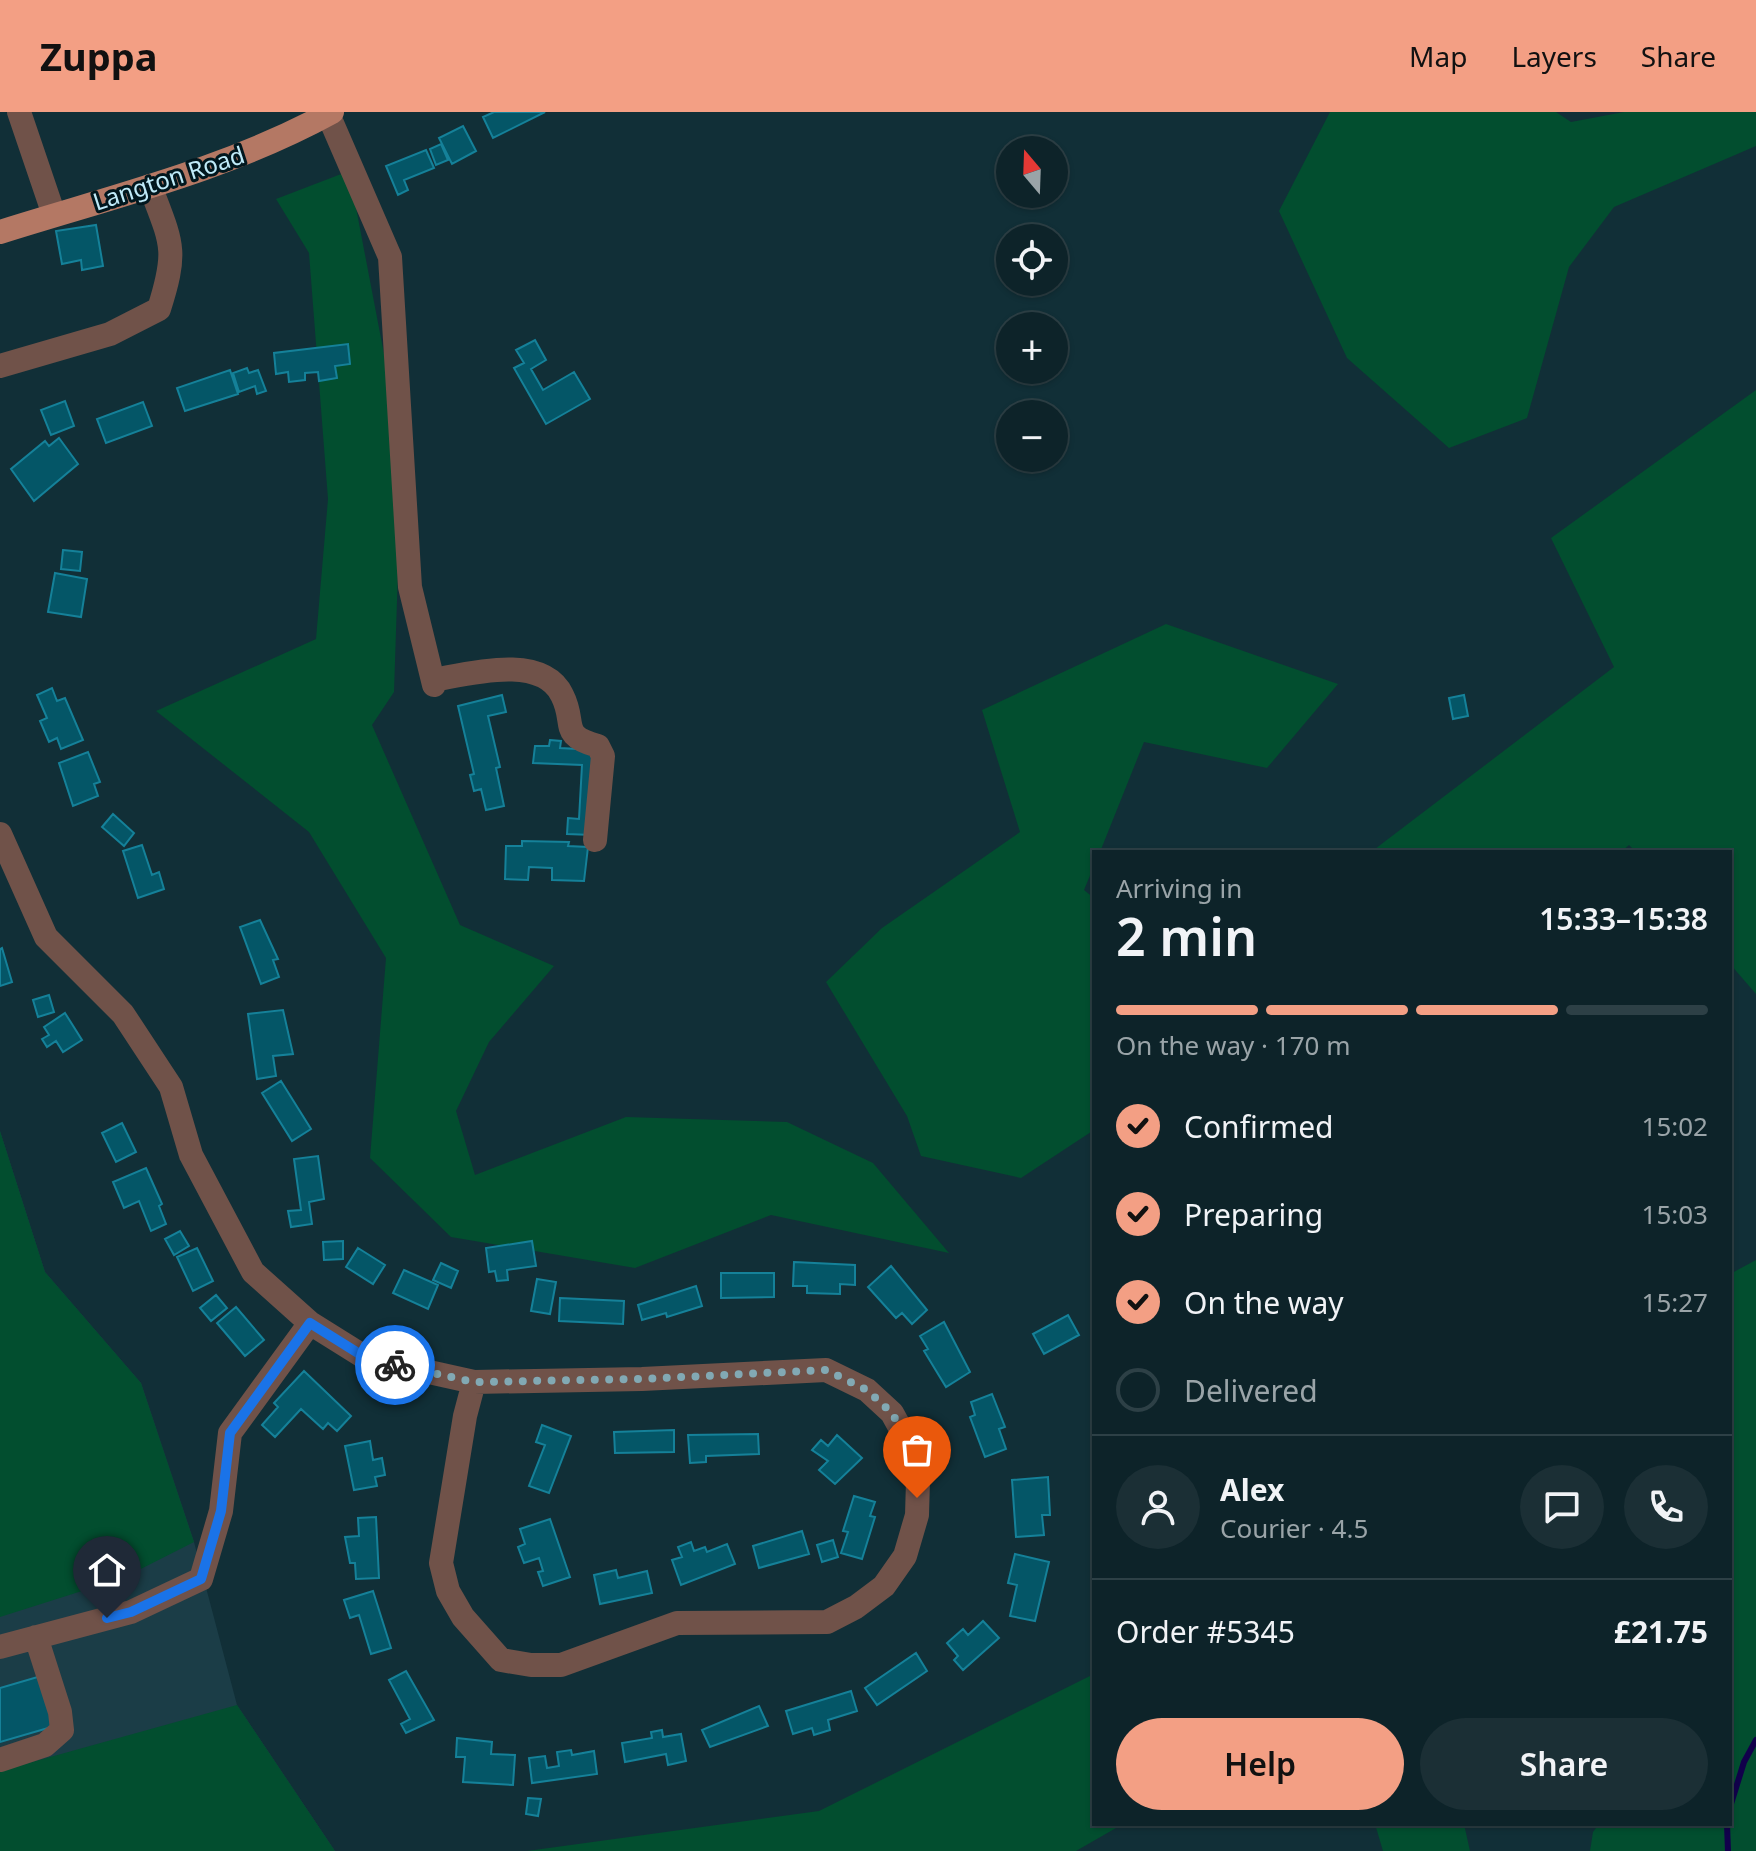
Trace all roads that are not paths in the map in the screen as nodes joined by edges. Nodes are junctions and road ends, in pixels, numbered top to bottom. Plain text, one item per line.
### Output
1 (19, 112) edge
2 (330, 113) edge
3 (150, 186) junction
4 (54, 215) junction
5 (0, 232) edge
6 (0, 366) edge
7 (0, 834) edge
8 (595, 840) dead end
9 (310, 1323) junction
10 (474, 1382) junction
11 (36, 1637) junction
12 (0, 1647) edge
13 (0, 1760) edge

1 - 4 street
2 - 3 main road, Langton Road
2 - 8 street
3 - 4 main road, Langton Road
3 - 6 street
4 - 5 main road, Langton Road
7 - 9 street
9 - 10 street
9 - 11 street
10 - 10 street
11 - 12 street
11 - 13 street

